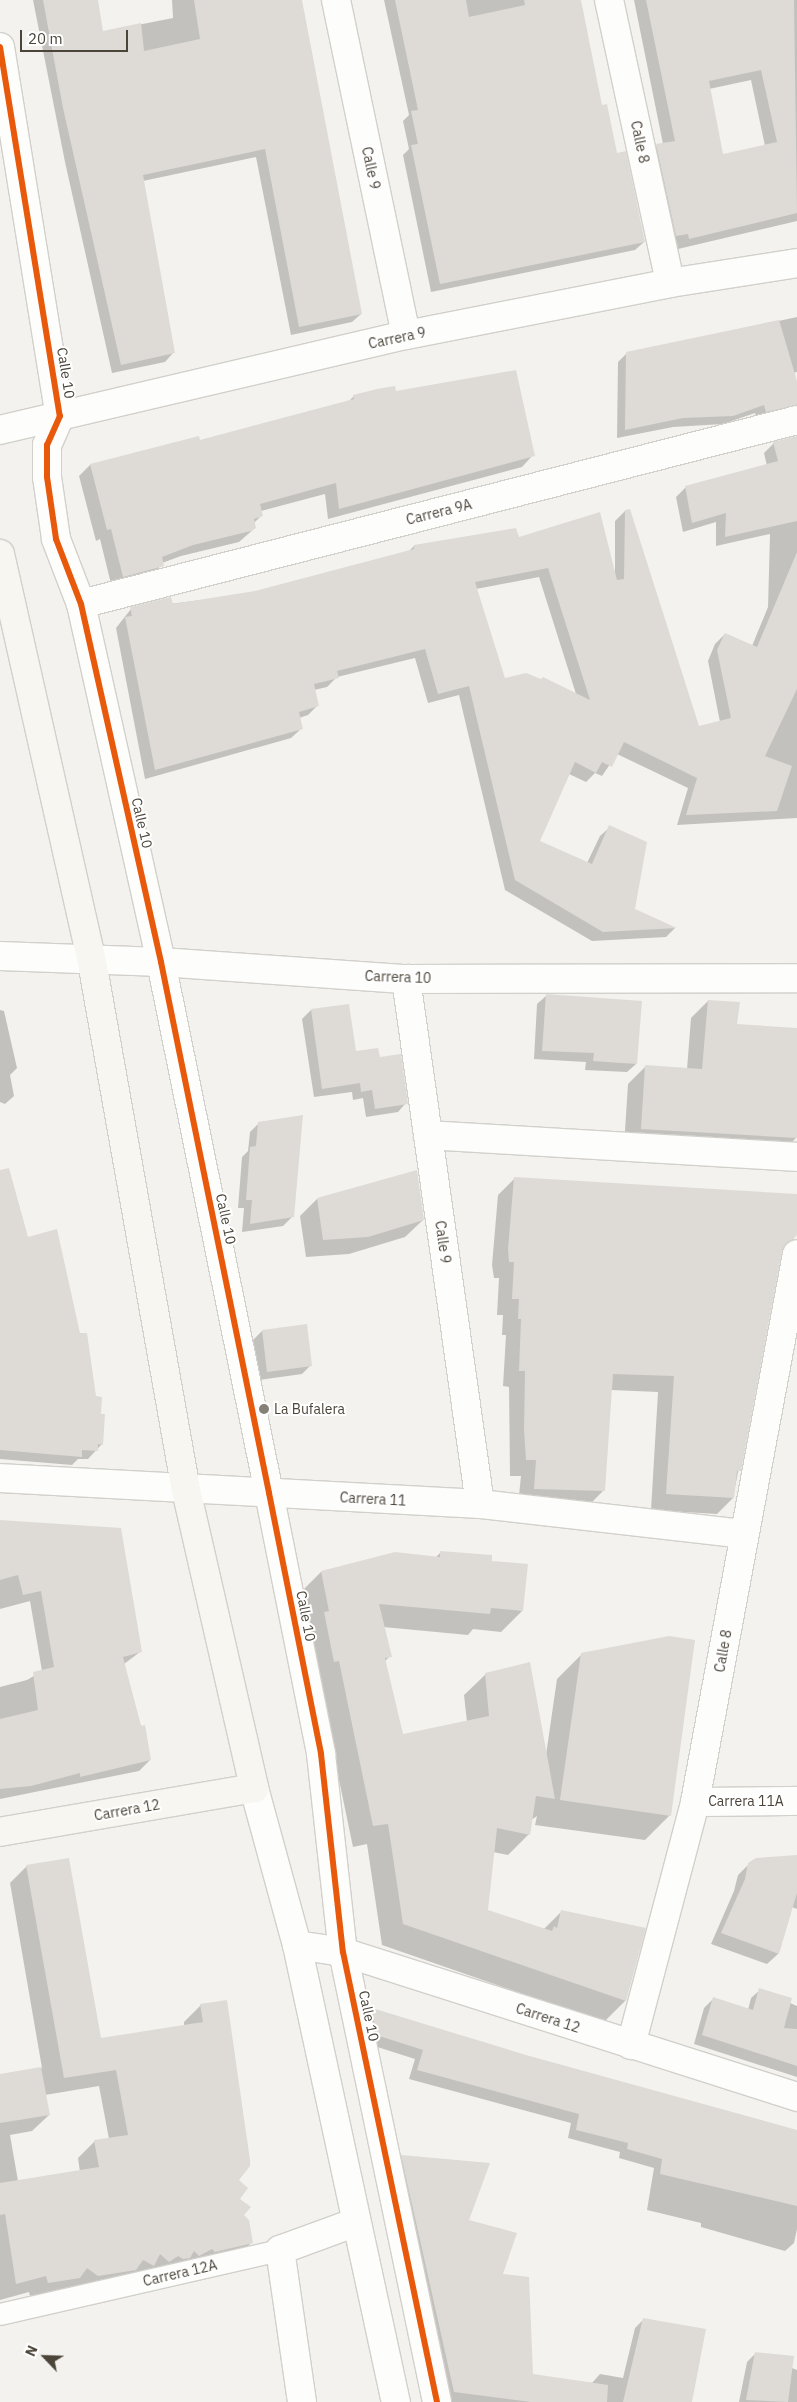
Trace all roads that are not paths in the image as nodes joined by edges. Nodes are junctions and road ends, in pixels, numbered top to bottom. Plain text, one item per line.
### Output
1 (336, 0) edge
2 (609, 0) edge
3 (0, 47) edge
4 (797, 263) edge
5 (670, 283) junction
6 (406, 335) junction
7 (60, 416) junction
8 (797, 420) edge
9 (0, 430) edge
10 (0, 554) edge
11 (81, 604) junction
12 (0, 956) edge
13 (92, 962) junction
14 (161, 962) junction
15 (797, 978) edge
16 (406, 979) junction
17 (428, 1135) junction
18 (797, 1157) edge
19 (797, 1254) edge
20 (0, 1478) edge
21 (186, 1490) junction
22 (269, 1494) junction
23 (480, 1504) junction
24 (744, 1534) junction
25 (254, 1788) junction
26 (797, 1801) edge
27 (695, 1802) junction
28 (0, 1832) edge
29 (297, 1945) junction
30 (344, 1952) junction
31 (631, 2045) junction
32 (797, 2097) edge
33 (356, 2222) junction
34 (280, 2250) junction
35 (0, 2314) edge
36 (302, 2402) edge
37 (396, 2402) edge
38 (437, 2402) edge

1 - 6 street, Calle 9
2 - 5 street, Calle 8
3 - 7 street, Calle 10
4 - 5 street, Carrera 9
5 - 6 street, Carrera 9
6 - 7 street, Carrera 9
7 - 9 street, Carrera 9
7 - 11 street, Calle 10
8 - 11 street, Carrera 9A
10 - 13 main road
11 - 14 street, Calle 10
12 - 13 street, Carrera 10
13 - 14 street, Carrera 10
13 - 21 main road
14 - 16 street, Carrera 10
14 - 22 street, Calle 10
15 - 16 street, Carrera 10
16 - 17 street, Calle 9
17 - 18 street
17 - 23 street, Calle 9
19 - 24 street, Calle 8
20 - 21 street, Carrera 11
21 - 22 street, Carrera 11
21 - 25 main road
22 - 23 street, Carrera 11
22 - 30 street, Calle 10
23 - 24 street, Carrera 11
24 - 27 street, Calle 8
25 - 28 main road, Carrera 12
25 - 29 street
26 - 27 street, Carrera 11A
27 - 31 street, Calle 8
29 - 30 street, Carrera 12
29 - 33 street
30 - 31 street, Carrera 12
30 - 38 street, Calle 10
31 - 32 street, Carrera 12
33 - 34 street, Carrera 12A
33 - 37 street
34 - 35 lane, Carrera 12A
34 - 36 street

